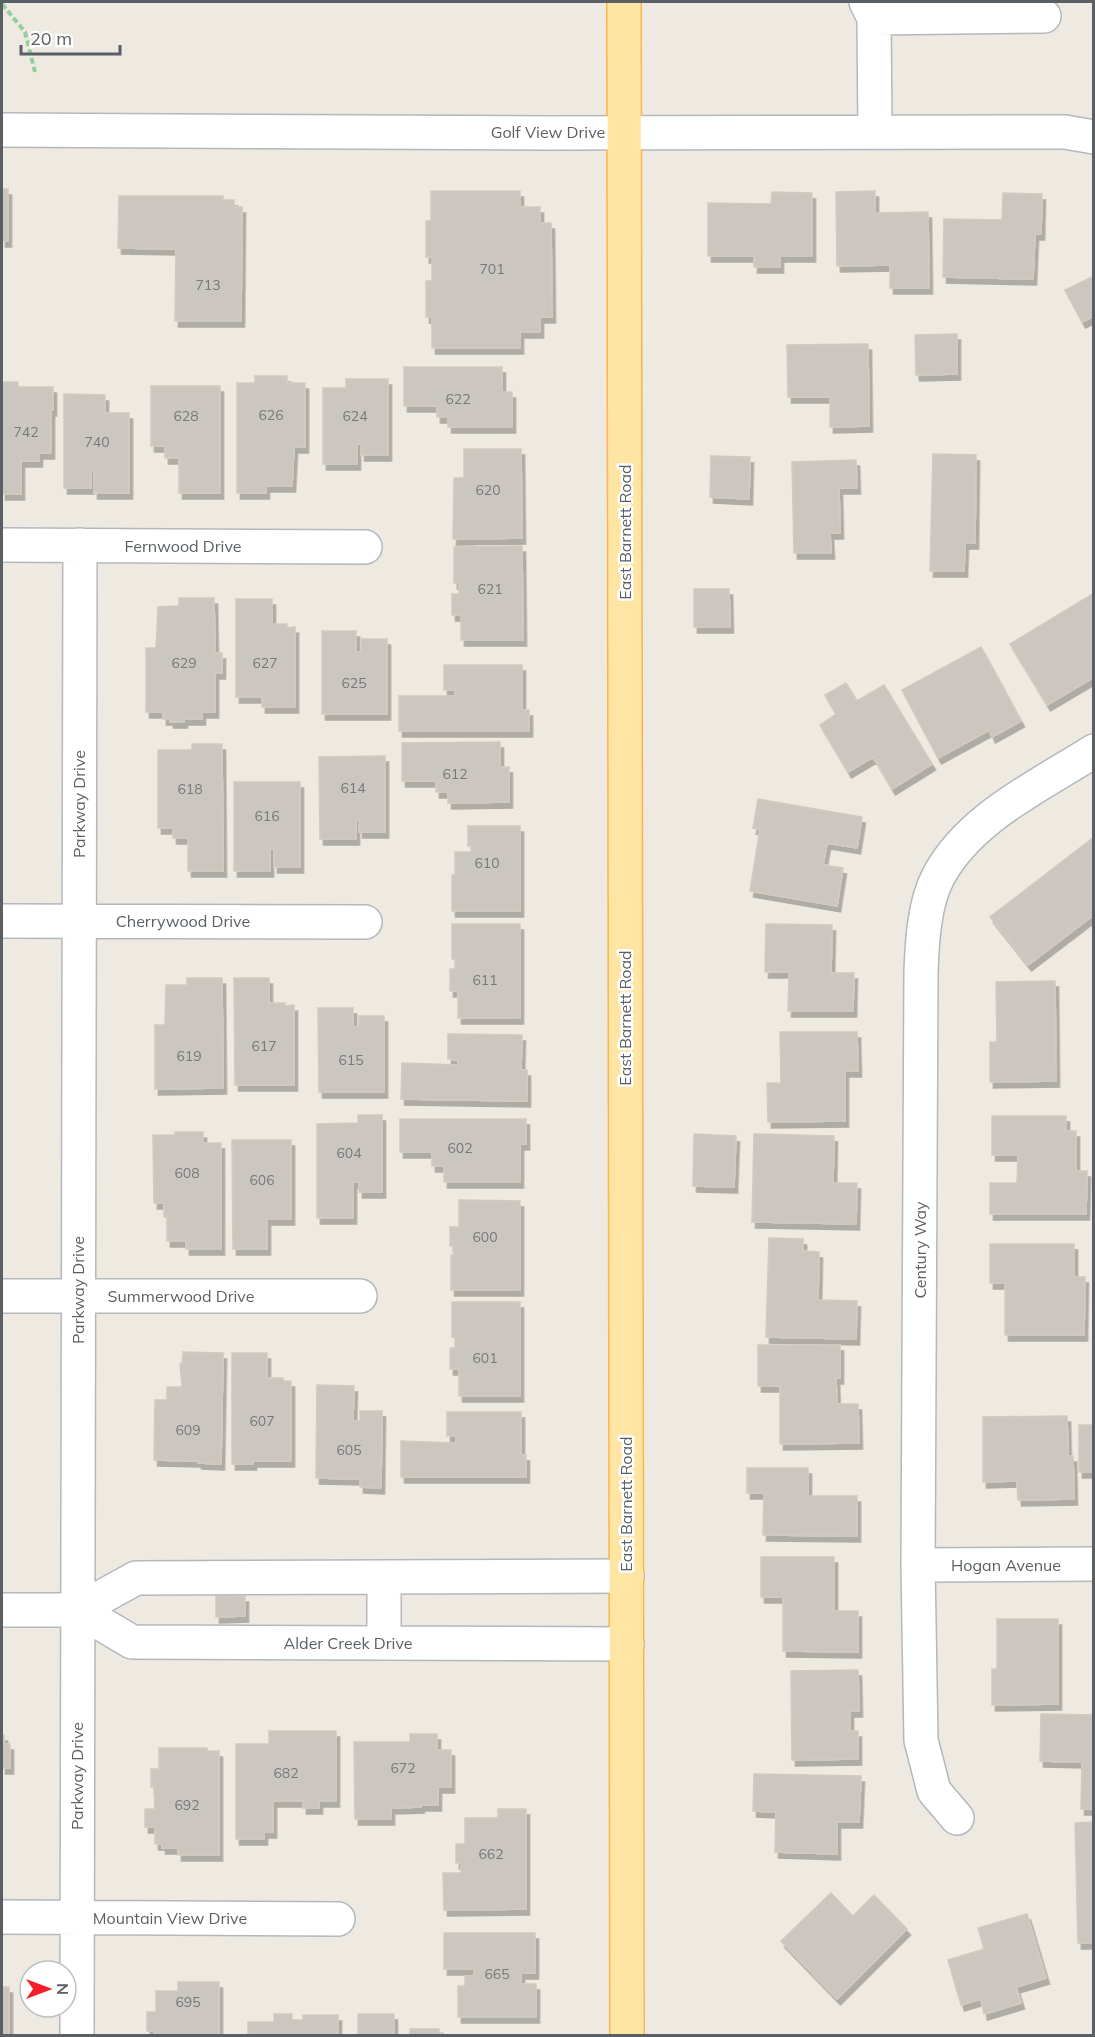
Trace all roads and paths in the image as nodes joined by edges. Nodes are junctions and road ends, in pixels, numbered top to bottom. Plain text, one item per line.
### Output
1 (624, 2) edge
2 (2, 4) edge
3 (870, 10) edge
4 (1044, 16) dead end
5 (35, 72) dead end
6 (2, 130) edge
7 (624, 132) junction
8 (875, 132) junction
9 (1094, 137) edge
10 (2, 545) edge
11 (80, 545) junction
12 (365, 546) dead end
13 (1094, 751) edge
14 (2, 921) edge
15 (79, 921) junction
16 (365, 922) dead end
17 (2, 1296) edge
18 (78, 1296) junction
19 (360, 1296) dead end
20 (1094, 1564) edge
21 (918, 1565) junction
22 (627, 1576) junction
23 (384, 1577) junction
24 (2, 1610) edge
25 (78, 1610) junction
26 (384, 1643) junction
27 (627, 1644) junction
28 (957, 1818) dead end
29 (2, 1917) edge
30 (77, 1918) junction
31 (338, 1918) dead end
32 (77, 2036) edge
33 (627, 2036) edge

1 - 7 main road, East Barnett Road
2 - 5 path
3 - 4 street
3 - 8 street
6 - 7 street, Golf View Drive
7 - 8 street, Golf View Drive
7 - 22 main road, East Barnett Road
8 - 9 street, Golf View Drive
10 - 11 street, Fernwood Drive
11 - 12 street, Fernwood Drive
11 - 15 street, Parkway Drive
13 - 21 street, Century Way
14 - 15 street, Cherrywood Drive
15 - 16 street, Cherrywood Drive
15 - 18 street, Parkway Drive
17 - 18 street, Summerwood Drive
18 - 19 street, Summerwood Drive
18 - 25 street, Parkway Drive
20 - 21 street, Hogan Avenue
21 - 28 street, Century Way
22 - 23 street
22 - 27 main road, East Barnett Road
23 - 25 street
23 - 26 street
24 - 25 street
25 - 26 street, Alder Creek Drive
25 - 30 street, Parkway Drive
26 - 27 street, Alder Creek Drive
27 - 33 main road, East Barnett Road
29 - 30 street, Mountain View Drive
30 - 31 street, Mountain View Drive
30 - 32 street, Parkway Drive

